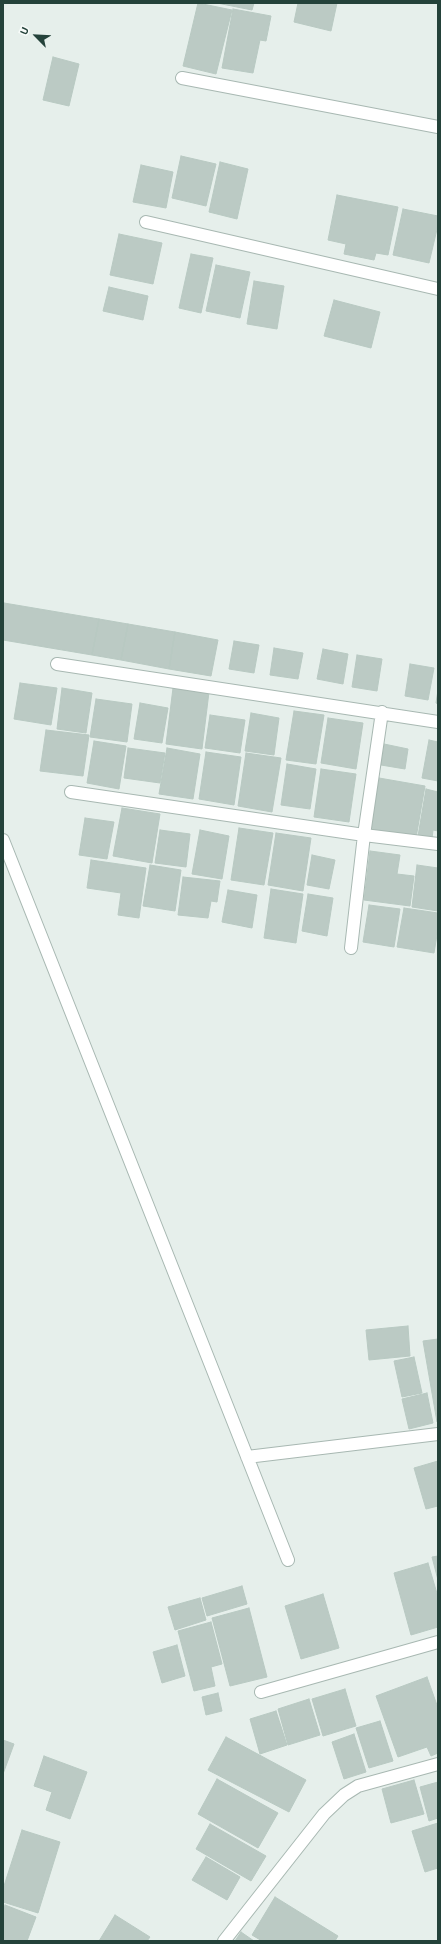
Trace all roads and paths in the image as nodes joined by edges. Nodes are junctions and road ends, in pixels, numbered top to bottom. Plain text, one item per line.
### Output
1 (182, 78) dead end
2 (438, 127) edge
3 (146, 222) dead end
4 (438, 289) edge
5 (57, 664) dead end
6 (382, 712) junction
7 (438, 722) edge
8 (71, 792) dead end
9 (364, 835) junction
10 (3, 840) edge
11 (438, 844) edge
12 (351, 948) dead end
13 (438, 1434) edge
14 (247, 1457) junction
15 (288, 1560) dead end
16 (438, 1642) edge
17 (261, 1692) dead end
18 (438, 1764) edge
19 (224, 1941) edge

1 - 2 street
3 - 4 street
5 - 6 street
6 - 7 street
6 - 9 street
8 - 9 street
9 - 11 street
9 - 12 street
10 - 14 street
13 - 14 street
14 - 15 street
16 - 17 street
18 - 19 street

